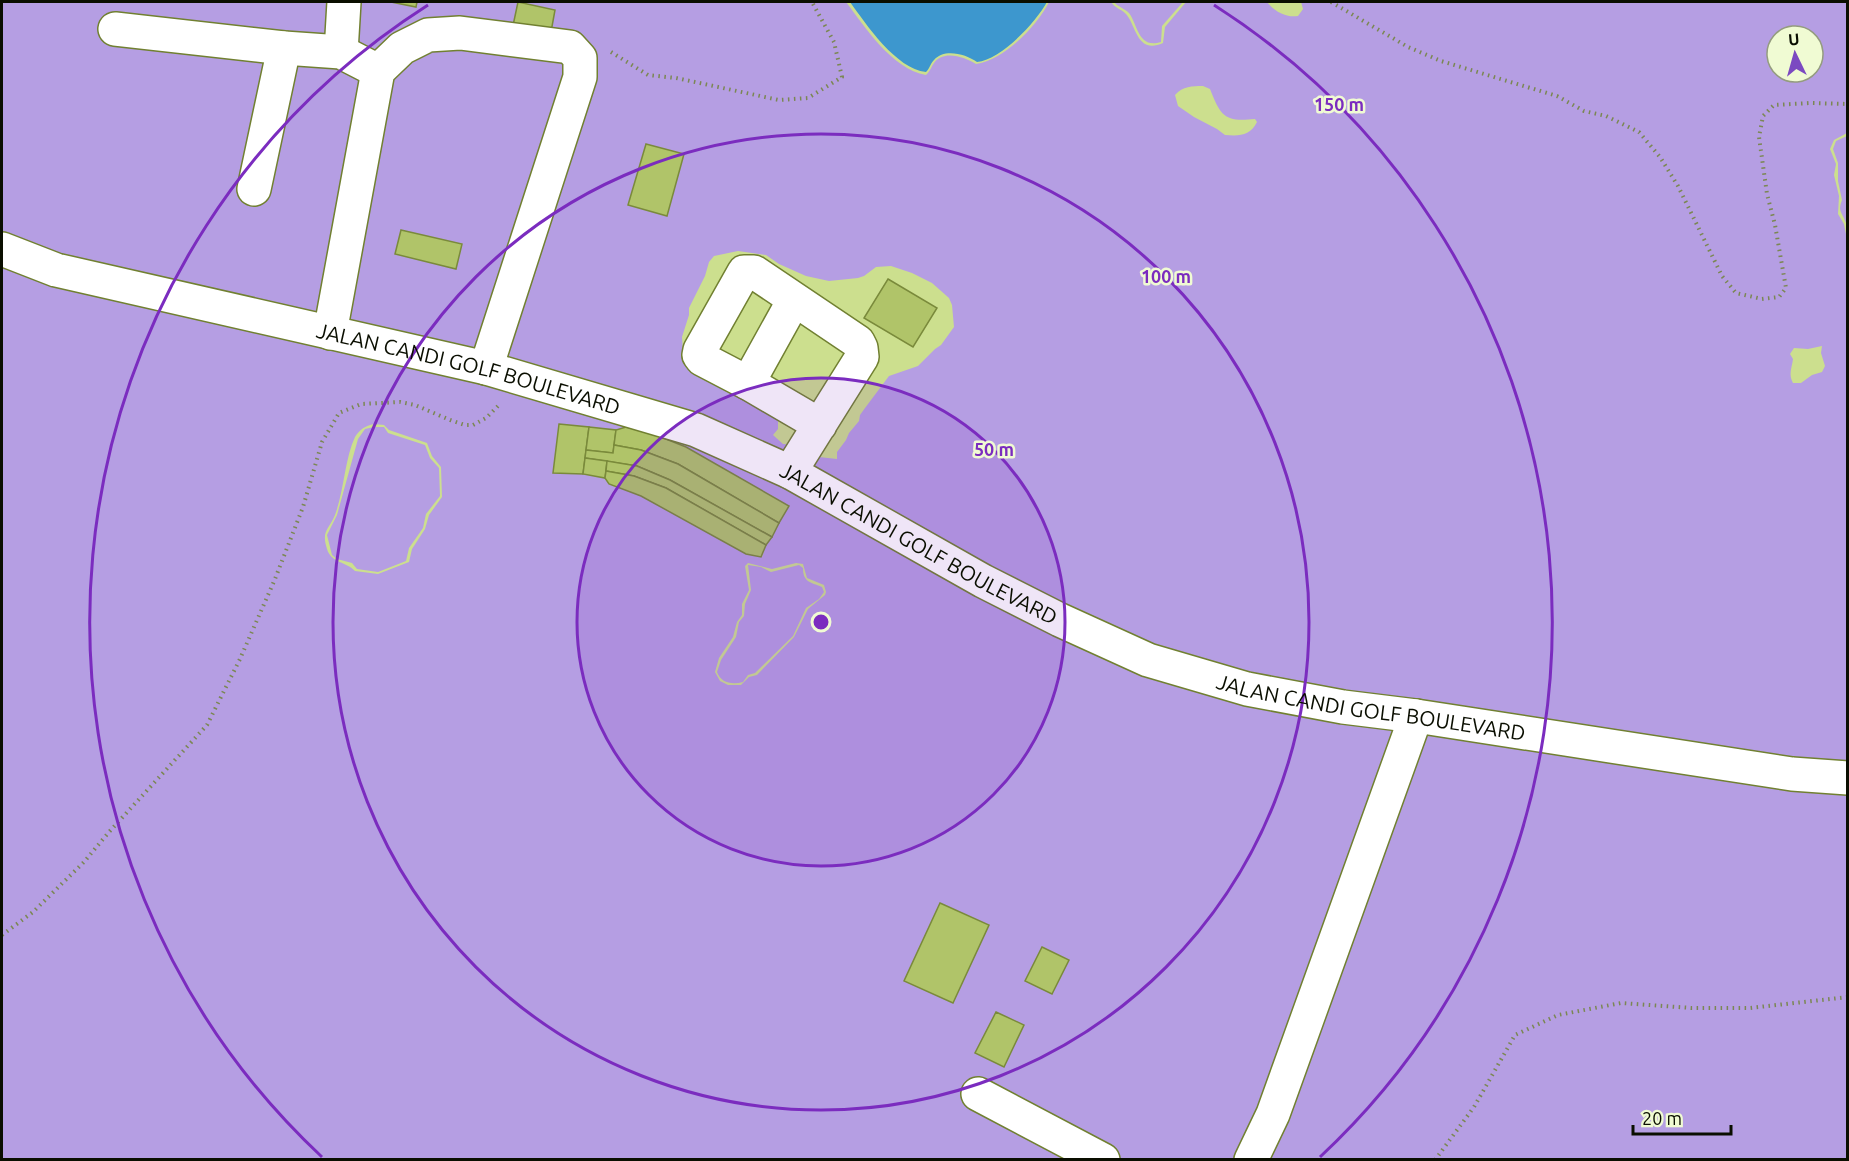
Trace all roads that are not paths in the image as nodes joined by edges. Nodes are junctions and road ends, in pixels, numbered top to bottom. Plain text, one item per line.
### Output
1 (344, 2) edge
2 (115, 29) dead end
3 (284, 48) junction
4 (341, 52) junction
5 (378, 71) junction
6 (254, 189) dead end
7 (2, 249) edge
8 (794, 300) junction
9 (330, 333) junction
10 (486, 368) junction
11 (748, 383) junction
12 (820, 425) junction
13 (790, 472) junction
14 (1416, 716) junction
15 (1848, 778) edge
16 (978, 1094) dead end
17 (1103, 1160) edge
18 (1251, 1160) edge

1 - 4 street
2 - 3 street
3 - 4 street
3 - 6 street
4 - 5 street
5 - 9 street
5 - 10 street
7 - 9 street, JALAN CANDI GOLF BOULEVARD
8 - 11 street
8 - 11 street
8 - 12 street
9 - 10 street, JALAN CANDI GOLF BOULEVARD
10 - 13 street, JALAN CANDI GOLF BOULEVARD
11 - 12 street
12 - 13 street
13 - 14 street, JALAN CANDI GOLF BOULEVARD
14 - 15 street, JALAN CANDI GOLF BOULEVARD
14 - 18 street
16 - 17 street

